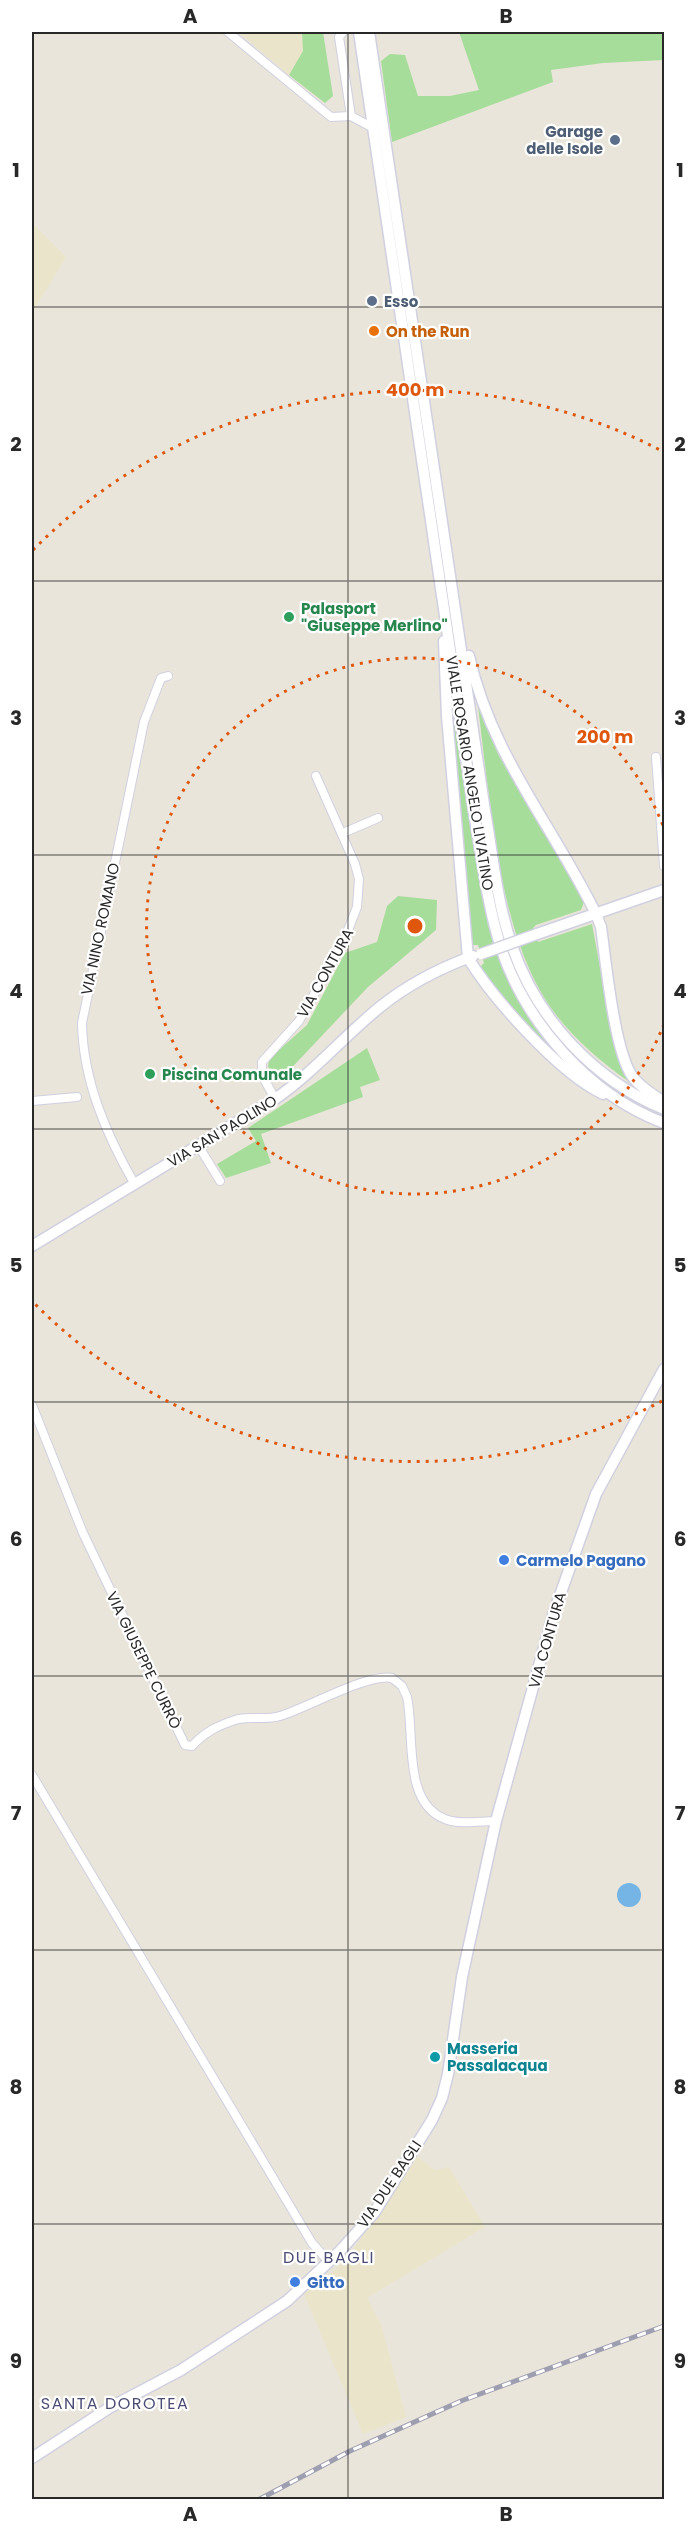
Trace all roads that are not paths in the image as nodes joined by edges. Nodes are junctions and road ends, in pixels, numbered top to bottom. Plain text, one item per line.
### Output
1 (228, 32) edge
2 (343, 32) edge
3 (359, 32) edge
4 (369, 32) edge
5 (351, 116) junction
6 (375, 129) junction
7 (446, 579) junction
8 (168, 676) dead end
9 (656, 757) dead end
10 (316, 776) dead end
11 (378, 818) dead end
12 (343, 833) junction
13 (664, 866) edge
14 (664, 890) edge
15 (596, 914) junction
16 (468, 958) junction
17 (77, 1097) dead end
18 (275, 1099) junction
19 (32, 1101) edge
20 (664, 1102) edge
21 (629, 1107) junction
22 (664, 1109) edge
23 (664, 1123) edge
24 (198, 1145) junction
25 (220, 1181) dead end
26 (134, 1183) junction
27 (32, 1246) edge
28 (664, 1369) edge
29 (32, 1405) edge
30 (32, 1775) edge
31 (496, 1821) junction
32 (329, 2262) junction
33 (32, 2458) edge

1 - 5 street
2 - 5 street
3 - 6 street, VIALE ROSARIO ANGELO LIVATINO
4 - 7 street, VIALE ROSARIO ANGELO LIVATINO
5 - 6 street
6 - 7 street, VIALE ROSARIO ANGELO LIVATINO
7 - 15 street
7 - 16 street
7 - 21 street, VIALE ROSARIO ANGELO LIVATINO
7 - 22 street, VIALE ROSARIO ANGELO LIVATINO
8 - 26 street, VIA NINO ROMANO
9 - 13 street
10 - 12 street, VIA CONTURA
11 - 12 street
12 - 18 street, VIA CONTURA
14 - 15 street, VIA SAN PAOLINO
15 - 16 street, VIA SAN PAOLINO, bridge
15 - 20 street
16 - 18 street, VIA SAN PAOLINO
16 - 21 street
17 - 19 street
18 - 24 street, VIA SAN PAOLINO
21 - 23 street, VIALE ROSARIO ANGELO LIVATINO
24 - 25 street
24 - 26 street, VIA SAN PAOLINO
26 - 27 street, VIA SAN PAOLINO
28 - 31 street, VIA CONTURA
29 - 31 street, VIA GIUSEPPE CURRÒ
30 - 32 street
31 - 32 street, VIA DUE BAGLI
32 - 33 street, VIA DUE BAGLI

